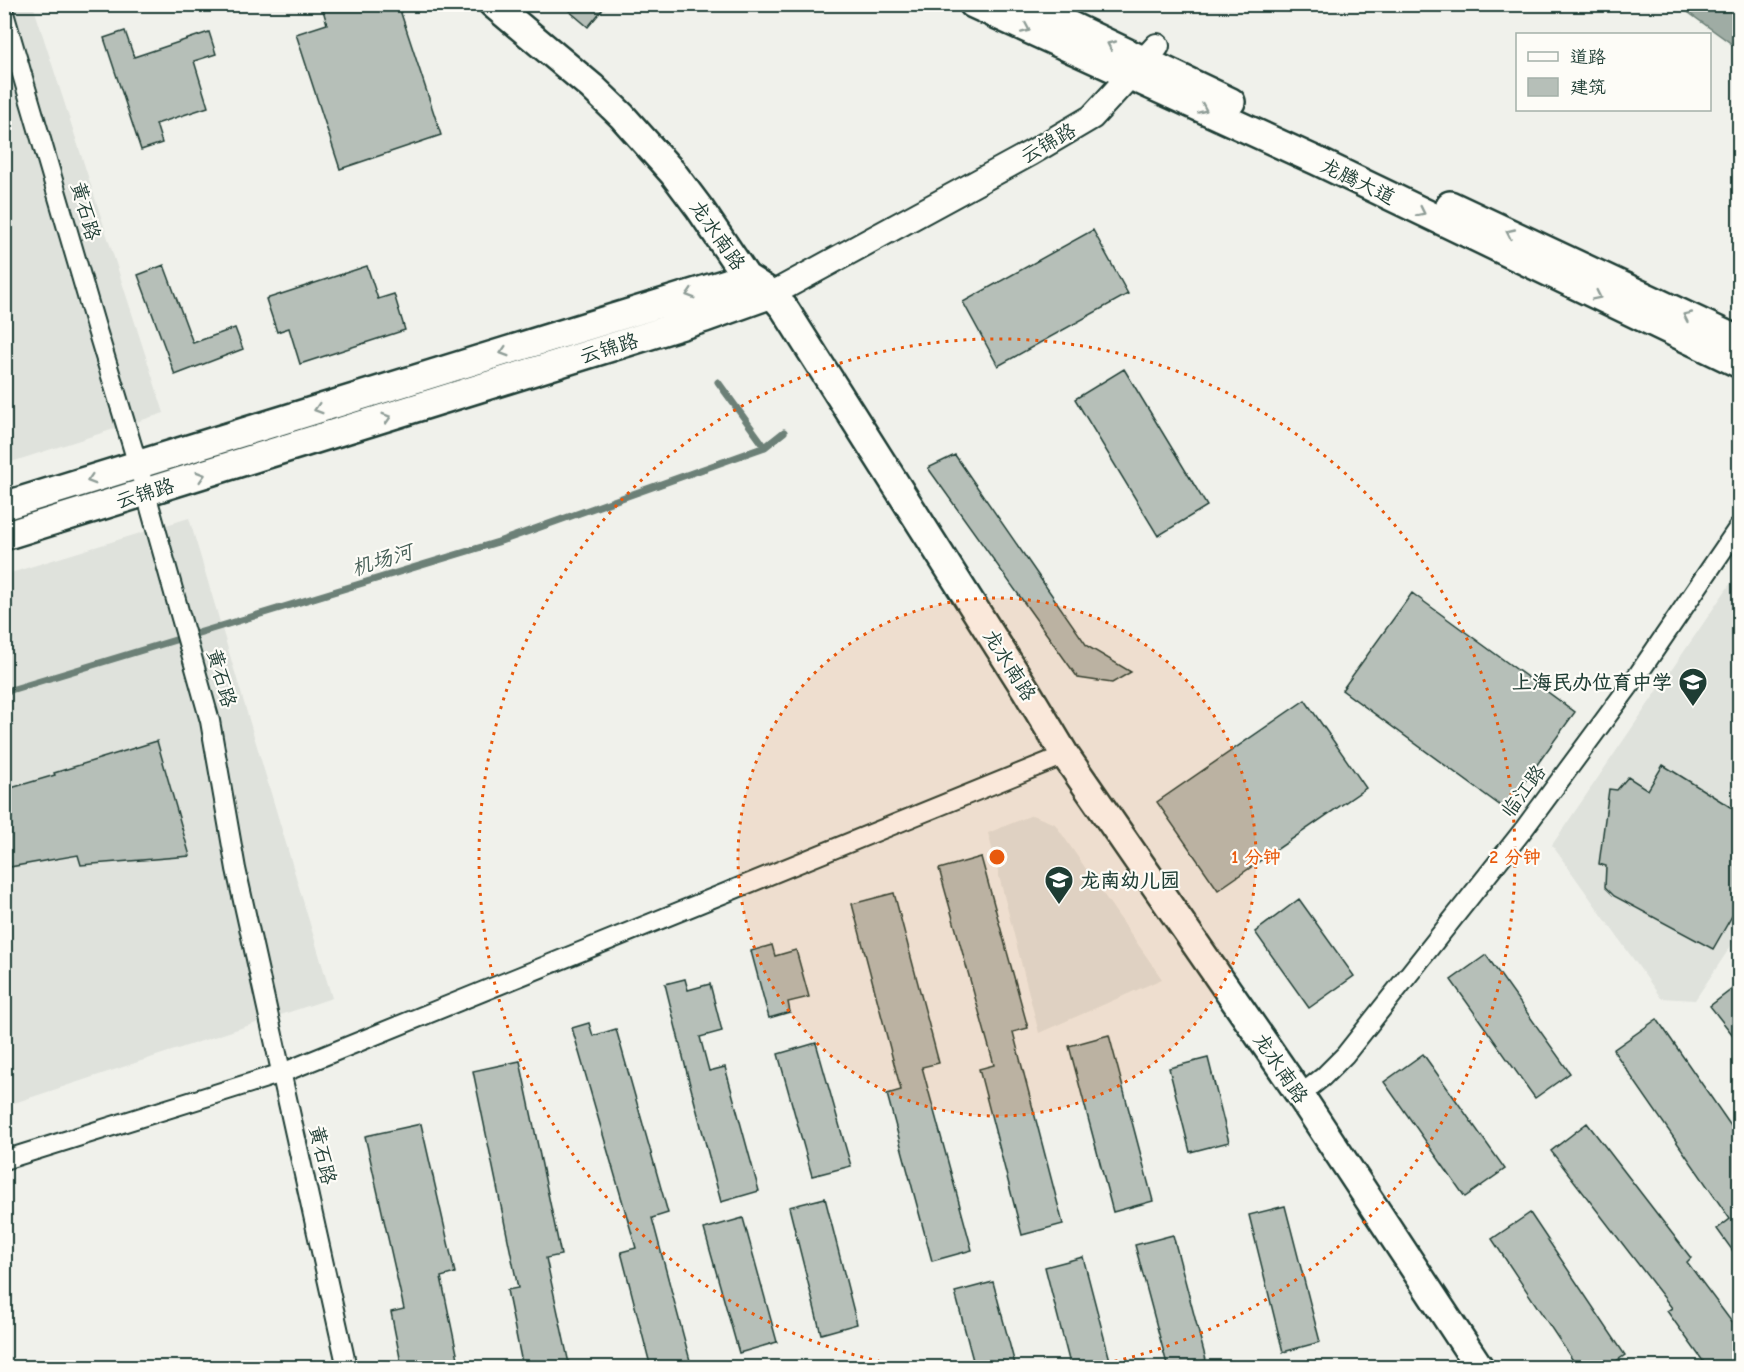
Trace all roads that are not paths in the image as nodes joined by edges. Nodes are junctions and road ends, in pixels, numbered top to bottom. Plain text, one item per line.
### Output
1 (493, 4) edge
2 (973, 4) edge
3 (1025, 4) edge
4 (4, 13) edge
5 (1143, 61) junction
6 (746, 277) junction
7 (772, 294) junction
8 (1740, 341) edge
9 (1740, 364) edge
10 (138, 465) junction
11 (145, 493) junction
12 (4, 506) edge
13 (1740, 525) edge
14 (4, 536) edge
15 (1065, 755) junction
16 (282, 1073) junction
17 (1300, 1095) junction
18 (4, 1160) edge
19 (347, 1368) edge
20 (1480, 1368) edge

1 - 6 main road, 龙水南路
2 -> 5 main road, 龙腾大道
5 -> 3 main road, 龙腾大道
4 - 10 street, 黄石路
5 - 7 street, 云锦路
8 -> 5 main road, 龙腾大道
5 -> 9 main road, 龙腾大道
6 - 7 main road, 龙水南路
6 -> 10 main road, 云锦路
11 -> 7 main road, 云锦路
7 - 15 main road, 龙水南路
10 - 11 street, 黄石路
10 -> 12 main road, 云锦路
11 - 14 main road, 云锦路
11 - 16 street, 黄石路
13 - 17 street, 临江路
15 - 16 street
15 - 17 main road, 龙水南路
16 - 18 street
16 - 19 street, 黄石路
17 - 20 main road, 龙水南路

